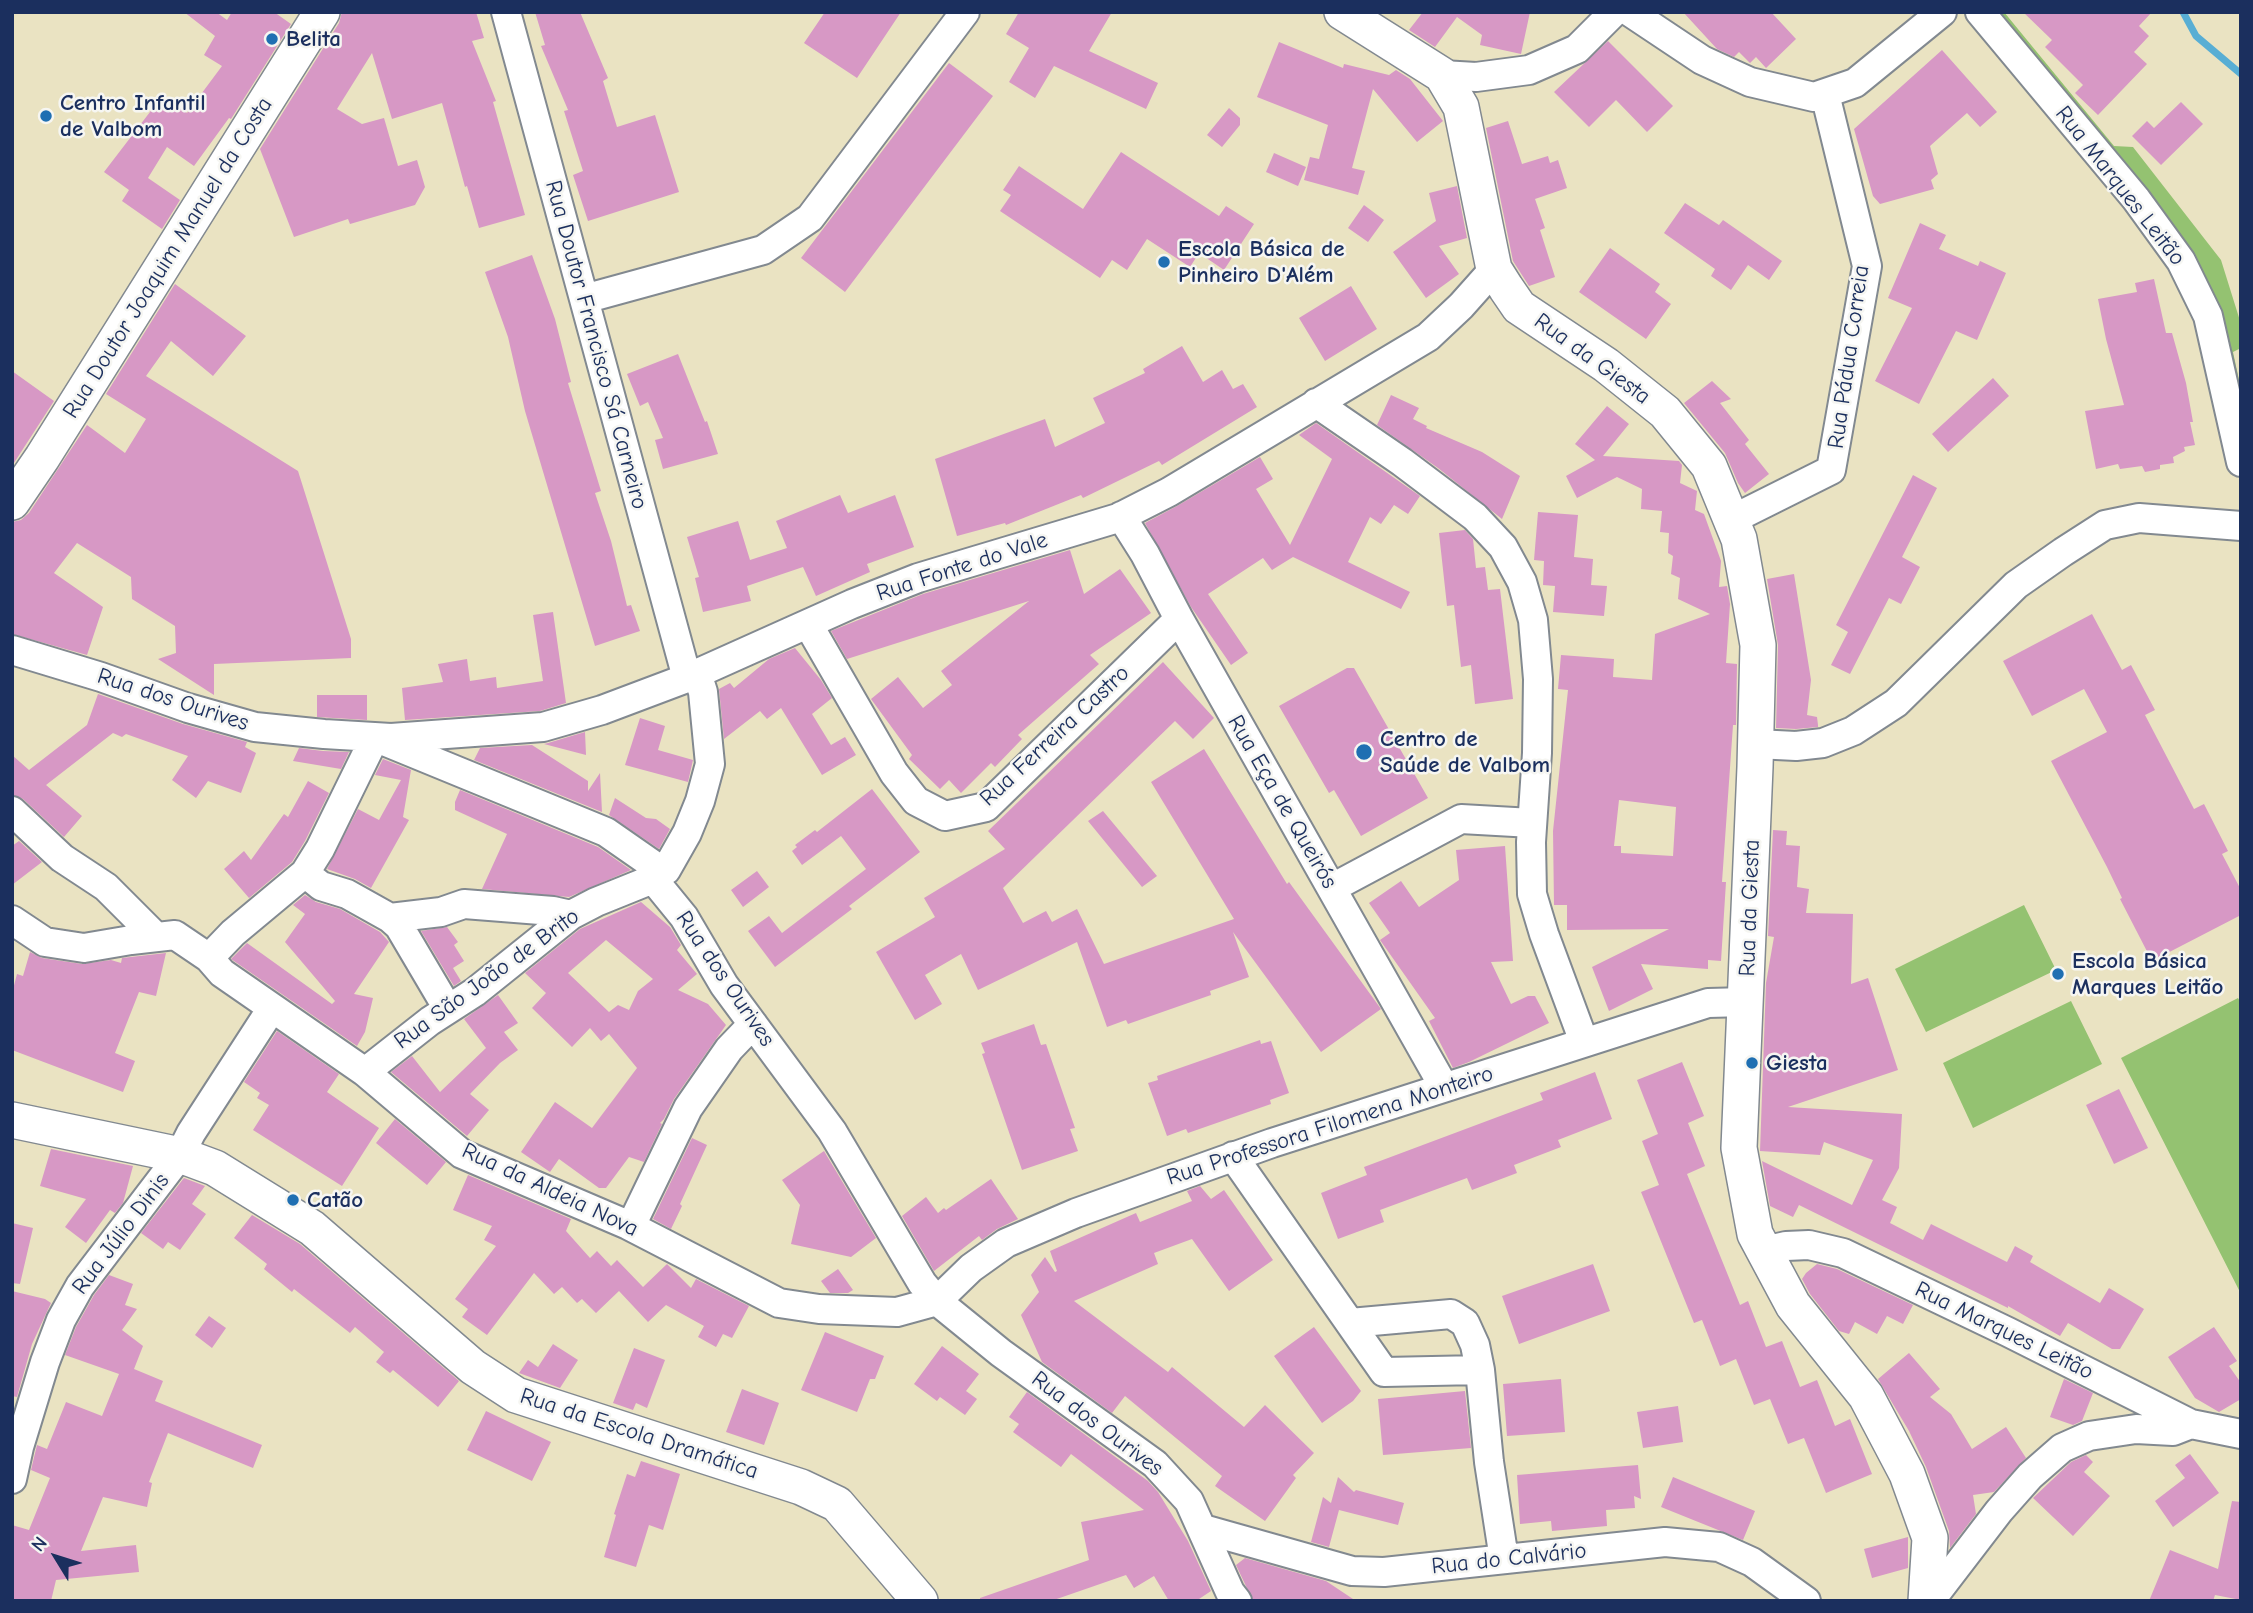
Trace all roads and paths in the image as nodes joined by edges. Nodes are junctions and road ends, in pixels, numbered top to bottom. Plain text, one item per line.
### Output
1 (322, 12) edge
2 (506, 12) edge
3 (965, 12) edge
4 (1342, 12) edge
5 (1614, 12) edge
6 (1630, 12) edge
7 (1942, 12) edge
8 (1980, 12) edge
9 (1441, 75) junction
10 (1825, 94) junction
11 (1494, 268) junction
12 (584, 299) junction
13 (1316, 403) junction
14 (2241, 462) edge
15 (12, 502) edge
16 (1121, 516) junction
17 (1731, 520) junction
18 (2241, 526) edge
19 (1179, 620) junction
20 (808, 624) junction
21 (12, 650) edge
22 (692, 675) junction
23 (383, 737) junction
24 (1756, 744) junction
25 (12, 811) edge
26 (1532, 823) junction
27 (305, 873) junction
28 (653, 879) junction
29 (1332, 888) junction
30 (571, 915) junction
31 (390, 918) junction
32 (12, 920) edge
33 (156, 937) junction
34 (208, 958) junction
35 (1746, 1002) junction
36 (272, 1008) junction
37 (448, 1009) junction
38 (753, 1024) junction
39 (1584, 1042) junction
40 (365, 1072) junction
41 (1444, 1087) junction
42 (12, 1120) edge
43 (180, 1155) junction
44 (1233, 1156) junction
45 (631, 1226) junction
46 (1764, 1251) junction
47 (937, 1301) junction
48 (1350, 1323) junction
49 (1480, 1370) junction
50 (2191, 1424) junction
51 (2241, 1434) edge
52 (12, 1479) edge
53 (1203, 1529) junction
54 (1504, 1559) junction
55 (920, 1601) edge
56 (1237, 1601) edge
57 (1806, 1601) edge
58 (1928, 1601) edge

1 - 15 street, Rua Doutor Joaquim Manuel da Costa
2 - 12 street, Rua Doutor Francisco Sá Carneiro
3 - 12 street
4 - 9 street
5 - 9 street
6 - 10 street
7 - 10 street
8 - 14 street, Rua Marques Leitão
9 - 11 street
10 - 17 street, Rua Pádua Correia
11 - 13 street, Rua Fonte do Vale
11 - 17 street, Rua da Giesta
12 - 22 street, Rua Doutor Francisco Sá Carneiro
13 - 16 street, Rua Fonte do Vale
13 - 26 street
16 - 19 street, Rua Eça de Queirós
16 - 20 street, Rua Fonte do Vale
17 - 24 street, Rua da Giesta
18 - 24 street
19 - 20 street, Rua Ferreira Castro
19 - 29 street, Rua Eça de Queirós
20 - 22 street, Rua Fonte do Vale
21 - 23 street, Rua dos Ourives
22 - 23 street, Rua Fonte do Vale
22 - 28 street, Rua Doutor Francisco Sá Carneiro
23 - 27 street
23 - 28 street, Rua dos Ourives
24 - 35 street, Rua da Giesta
25 - 33 street
26 - 29 street
26 - 39 street
27 - 31 street
27 - 34 street
28 - 30 street, Rua São João de Brito
28 - 38 street, Rua dos Ourives
29 - 41 street, Rua Eça de Queirós
30 - 31 street
30 - 37 street, Rua São João de Brito
31 - 37 street
32 - 33 street
33 - 34 street, Rua da Aldeia Nova
34 - 36 street, Rua da Aldeia Nova
35 - 39 street, Rua Professora Filomena Monteiro
35 - 46 street, Rua da Giesta
36 - 40 street, Rua da Aldeia Nova
36 - 43 street, Rua Júlio Dinis
37 - 40 street, Rua São João de Brito
38 - 45 street
38 - 47 street, Rua dos Ourives
39 - 41 street, Rua Professora Filomena Monteiro
40 - 45 street, Rua da Aldeia Nova
41 - 44 street, Rua Professora Filomena Monteiro
42 - 43 street, Rua da Escola Dramática
43 - 52 street, Rua Júlio Dinis
43 - 55 street, Rua da Escola Dramática
44 - 47 street, Rua Professora Filomena Monteiro
44 - 48 street
45 - 47 street, Rua da Aldeia Nova
46 - 50 street, Rua Marques Leitão
46 - 58 street, Rua da Giesta
47 - 53 street, Rua dos Ourives
48 - 49 street
48 - 49 street
49 - 54 street
50 - 51 street, Rua Marques Leitão
50 - 58 street
53 - 54 street, Rua do Calvário
53 - 56 street, Rua dos Ourives
54 - 57 street, Rua do Calvário

